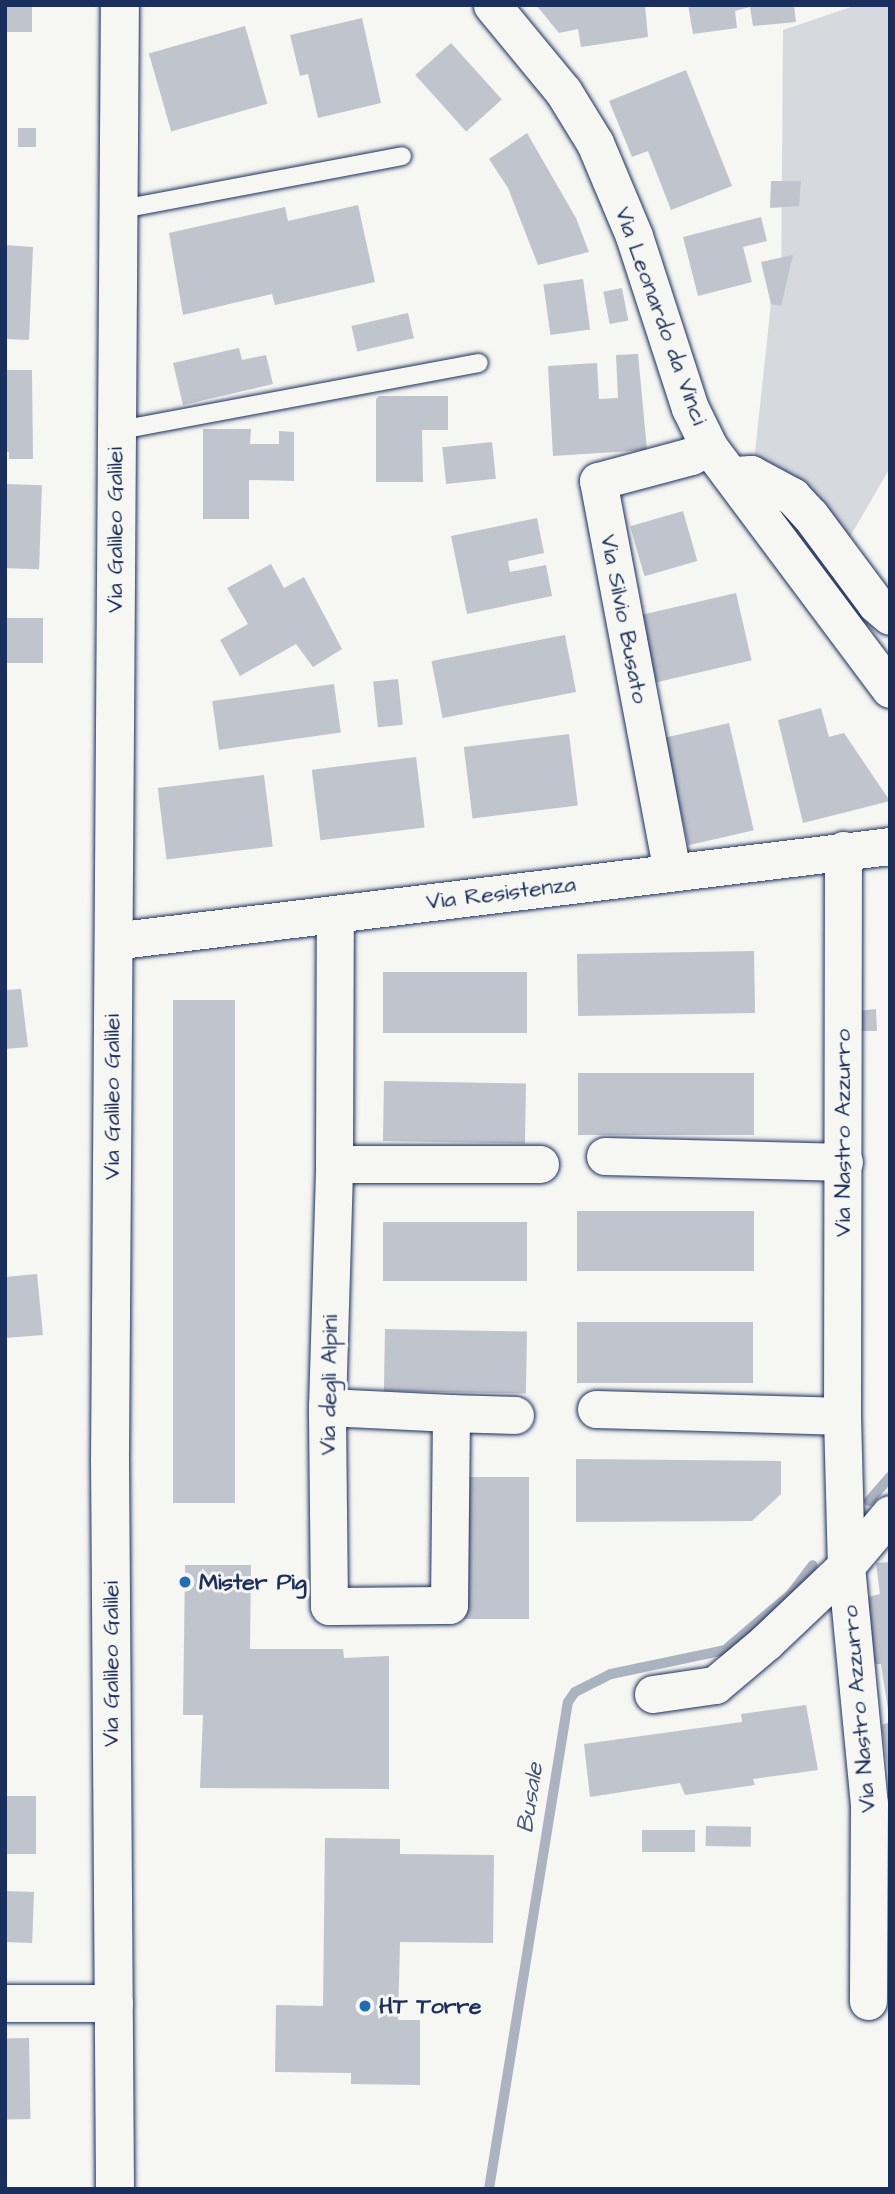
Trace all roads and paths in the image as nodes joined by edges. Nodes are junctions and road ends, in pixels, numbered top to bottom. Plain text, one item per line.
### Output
1 (120, 5) edge
2 (492, 5) edge
3 (402, 156) dead end
4 (117, 209) junction
5 (479, 363) dead end
6 (115, 431) junction
7 (709, 447) junction
8 (733, 475) junction
9 (890, 616) edge
10 (890, 689) edge
11 (890, 846) edge
12 (843, 850) junction
13 (672, 872) junction
14 (335, 914) junction
15 (113, 941) junction
16 (605, 1156) dead end
17 (844, 1162) junction
18 (334, 1164) junction
19 (540, 1164) dead end
20 (327, 1408) junction
21 (596, 1409) dead end
22 (451, 1413) junction
23 (515, 1415) dead end
24 (842, 1416) junction
25 (890, 1514) edge
26 (846, 1566) junction
27 (653, 1694) dead end
28 (868, 2001) dead end
29 (5, 2003) edge
30 (114, 2003) junction
31 (115, 2189) edge

1 - 4 main road, Via Galileo Galilei
2 - 7 street, Via Leonardo da Vinci
3 - 4 lane
4 - 6 main road, Via Galileo Galilei
5 - 6 lane
6 - 15 main road, Via Galileo Galilei
7 - 8 street, Via Leonardo da Vinci
7 - 13 street, Via Silvio Busato
8 - 9 street
8 - 10 street, Via Leonardo da Vinci
11 - 12 street, Via Resistenza
12 - 13 street, Via Resistenza
12 - 17 street, Via Nastro Azzurro
13 - 14 street, Via Resistenza
14 - 15 street, Via Resistenza
14 - 18 street, Via degli Alpini
15 - 30 main road, Via Galileo Galilei
16 - 17 street, Via Nastro Azzurro
17 - 24 street, Via Nastro Azzurro
18 - 19 street
18 - 20 street, Via degli Alpini
20 - 22 street
20 - 22 street, Via degli Alpini
21 - 24 street
22 - 23 street
24 - 26 street, Via Nastro Azzurro
25 - 26 street
26 - 27 street
26 - 28 street, Via Nastro Azzurro
29 - 30 street
30 - 31 main road, Via Galileo Galilei

